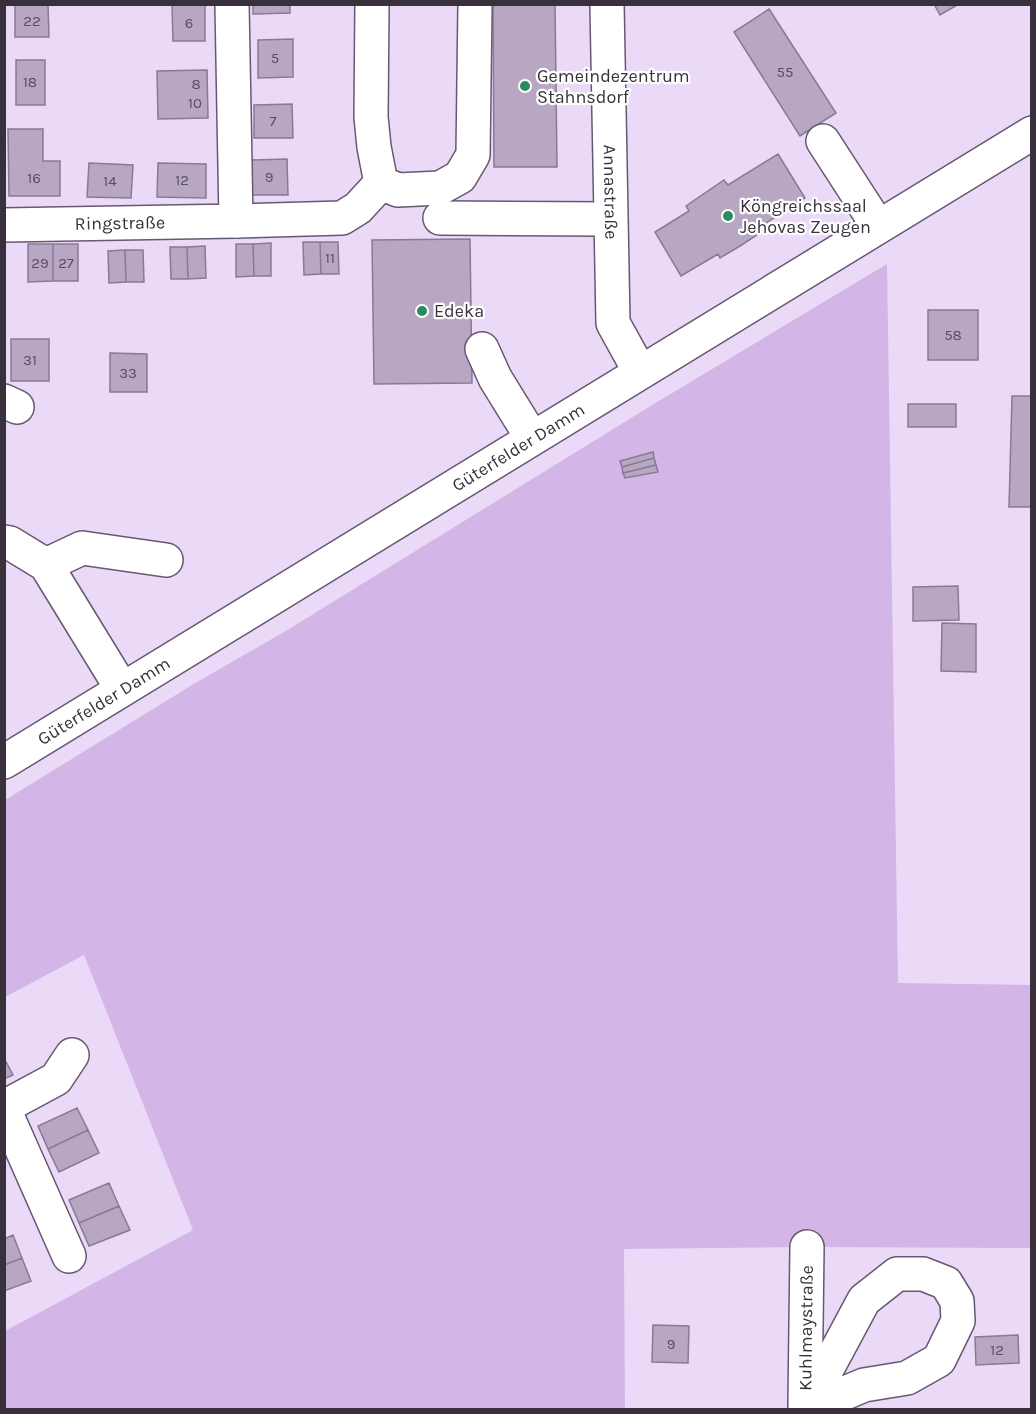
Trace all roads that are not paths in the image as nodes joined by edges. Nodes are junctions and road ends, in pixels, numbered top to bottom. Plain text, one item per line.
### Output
1 (232, 4) edge
2 (372, 4) edge
3 (475, 4) edge
4 (607, 4) edge
5 (1032, 133) edge
6 (823, 141) dead end
7 (381, 183) junction
8 (440, 218) dead end
9 (610, 219) junction
10 (236, 221) junction
11 (4, 225) edge
12 (878, 226) junction
13 (483, 349) dead end
14 (640, 372) junction
15 (532, 438) junction
16 (4, 542) edge
17 (166, 560) dead end
18 (46, 565) junction
19 (122, 688) junction
20 (4, 762) edge
21 (72, 1055) dead end
22 (4, 1108) edge
23 (807, 1247) dead end
24 (69, 1256) dead end
25 (805, 1410) edge

1 - 10 street
2 - 7 street
3 - 7 street
4 - 9 street, Annastraße
5 - 12 street, Güterfelder Damm
6 - 12 street
7 - 10 street, Ringstraße
8 - 9 street
9 - 14 street, Annastraße
10 - 11 street, Ringstraße
12 - 14 street, Güterfelder Damm
13 - 15 street
14 - 15 street, Güterfelder Damm
15 - 19 street, Güterfelder Damm
16 - 18 street
17 - 18 street
18 - 19 street
19 - 20 street, Güterfelder Damm
21 - 22 street
22 - 24 street
23 - 25 street, Kuhlmaystraße
25 - 25 street, Kuhlmaystraße

